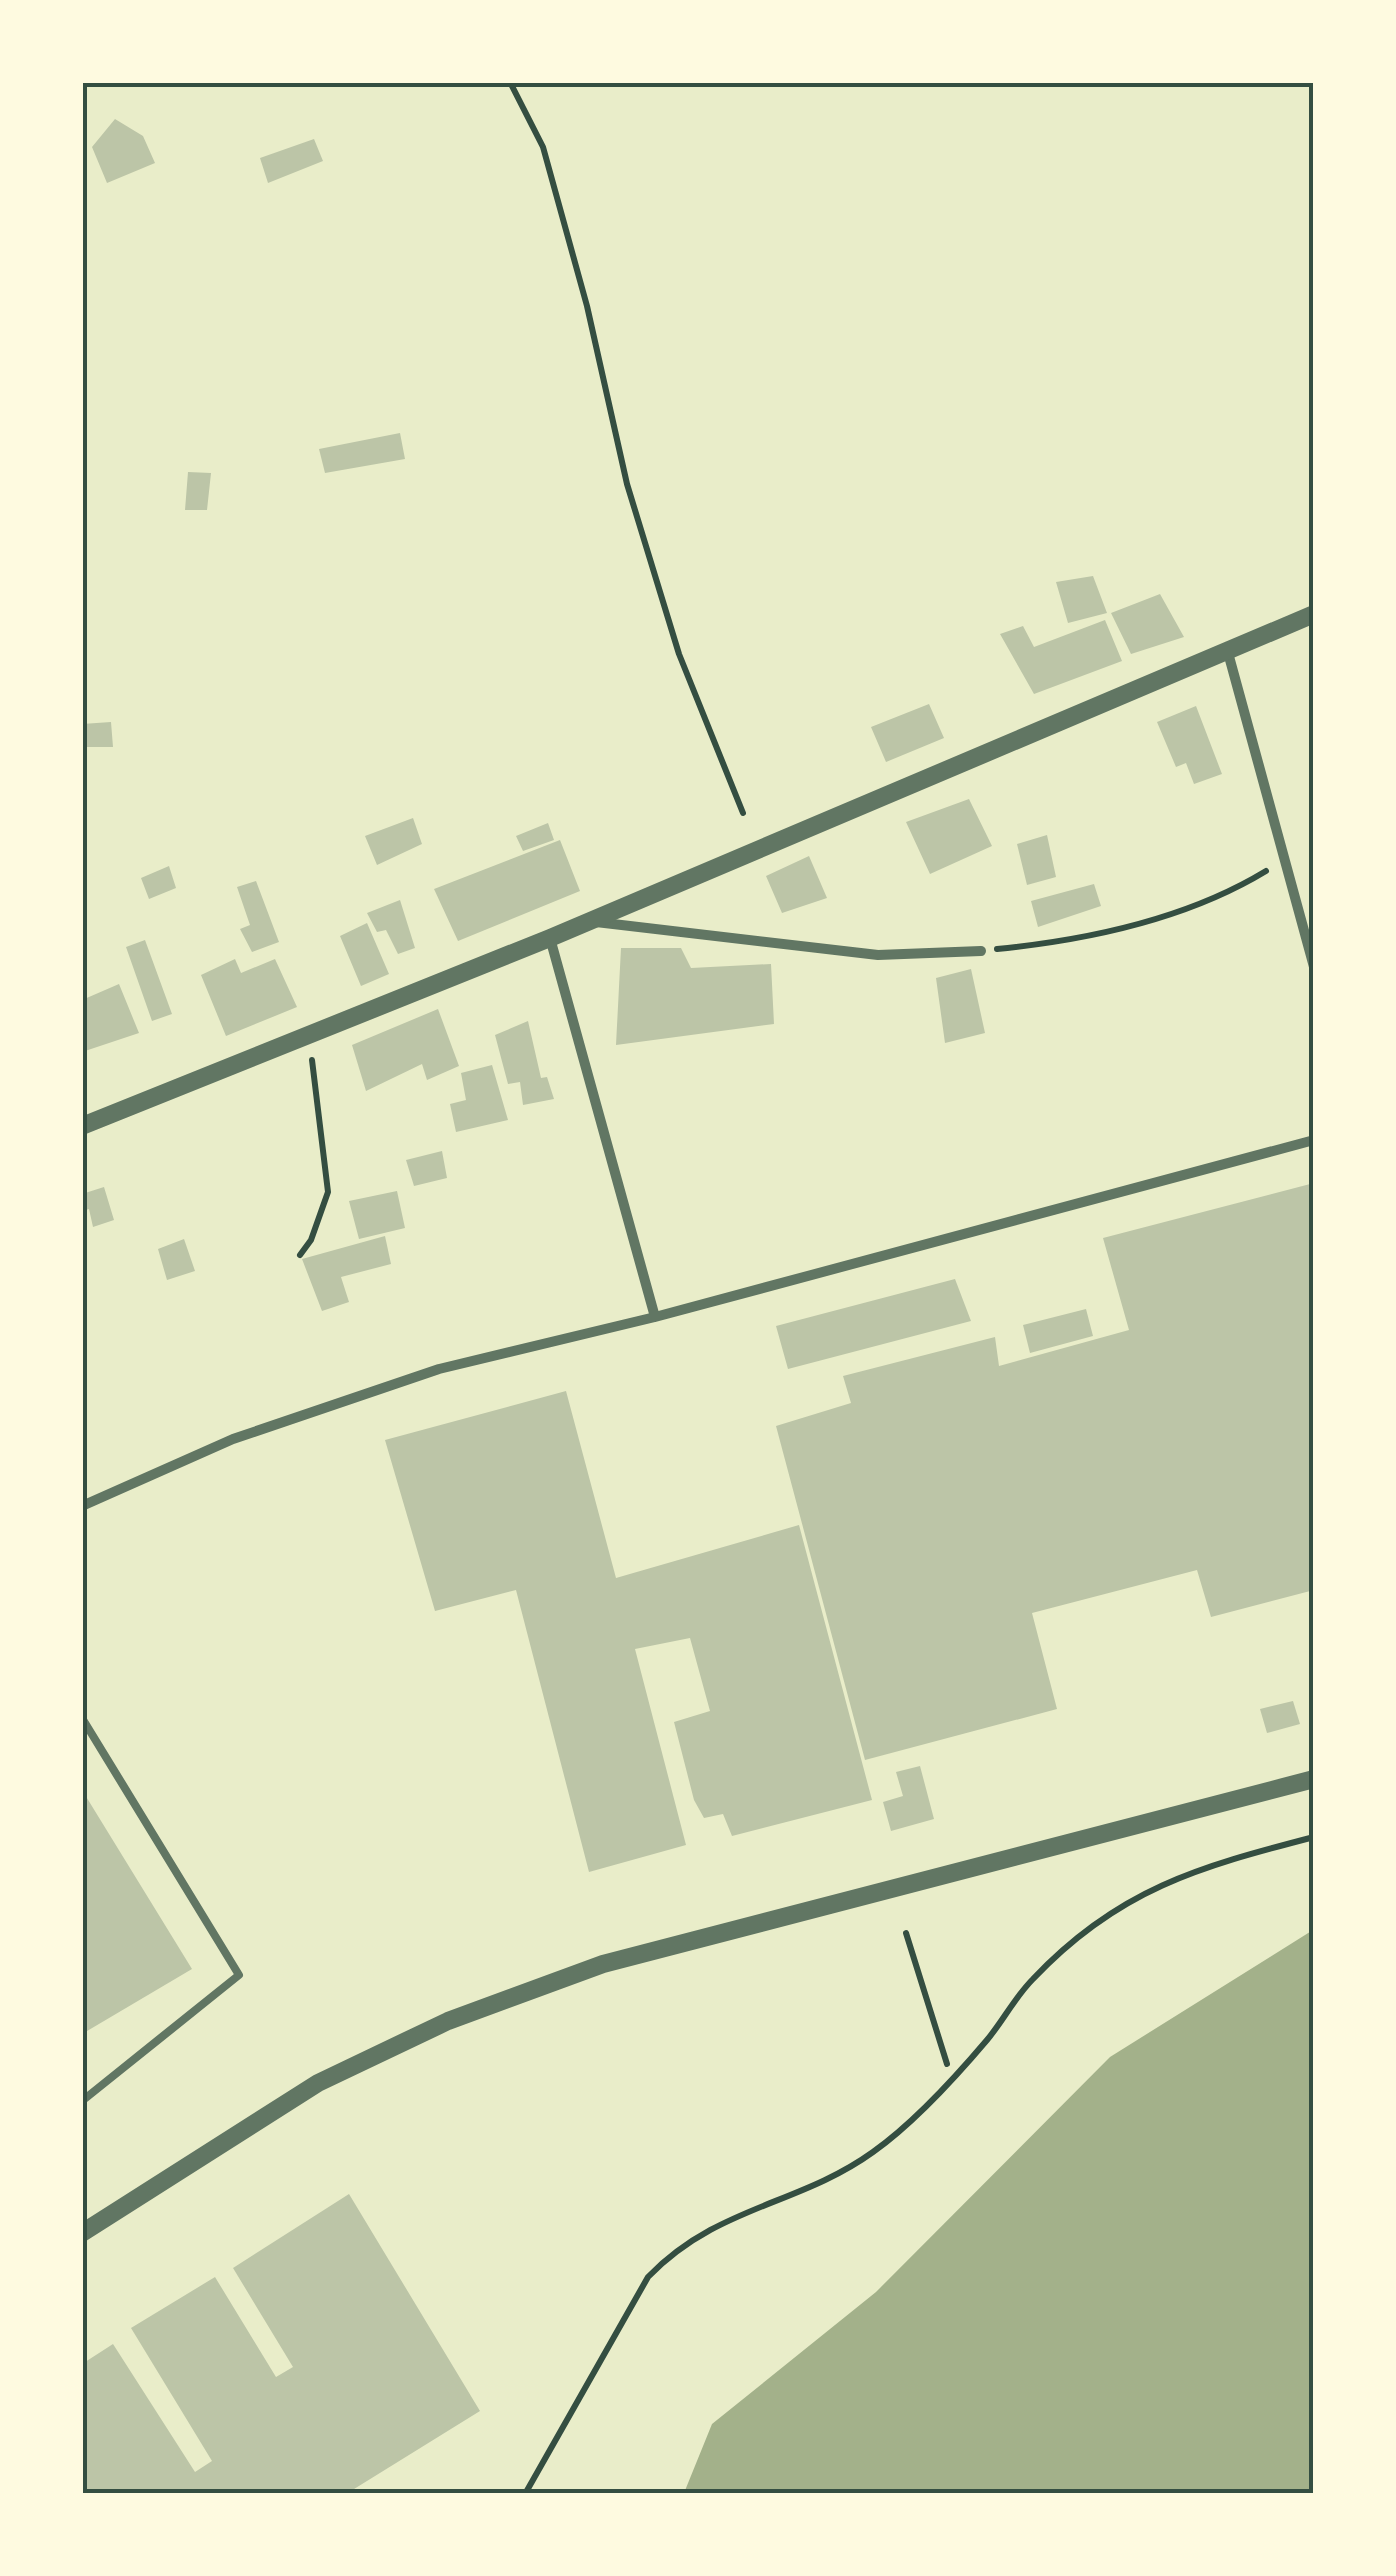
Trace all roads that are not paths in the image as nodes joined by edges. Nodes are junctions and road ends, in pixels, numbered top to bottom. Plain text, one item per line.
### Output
1 (1314, 614) edge
2 (1227, 649) junction
3 (590, 921) junction
4 (550, 938) junction
5 (981, 950) road end
6 (1314, 967) edge
7 (82, 1126) edge
8 (1314, 1140) edge
9 (655, 1316) junction
10 (82, 1506) edge
11 (82, 1718) edge
12 (1314, 1780) edge
13 (82, 2101) edge
14 (82, 2233) edge

1 - 2 street
2 - 3 street
2 - 6 street
3 - 4 street
3 - 5 street
4 - 7 street
4 - 9 street
8 - 9 street
9 - 10 street
11 - 13 lane
12 - 14 street

